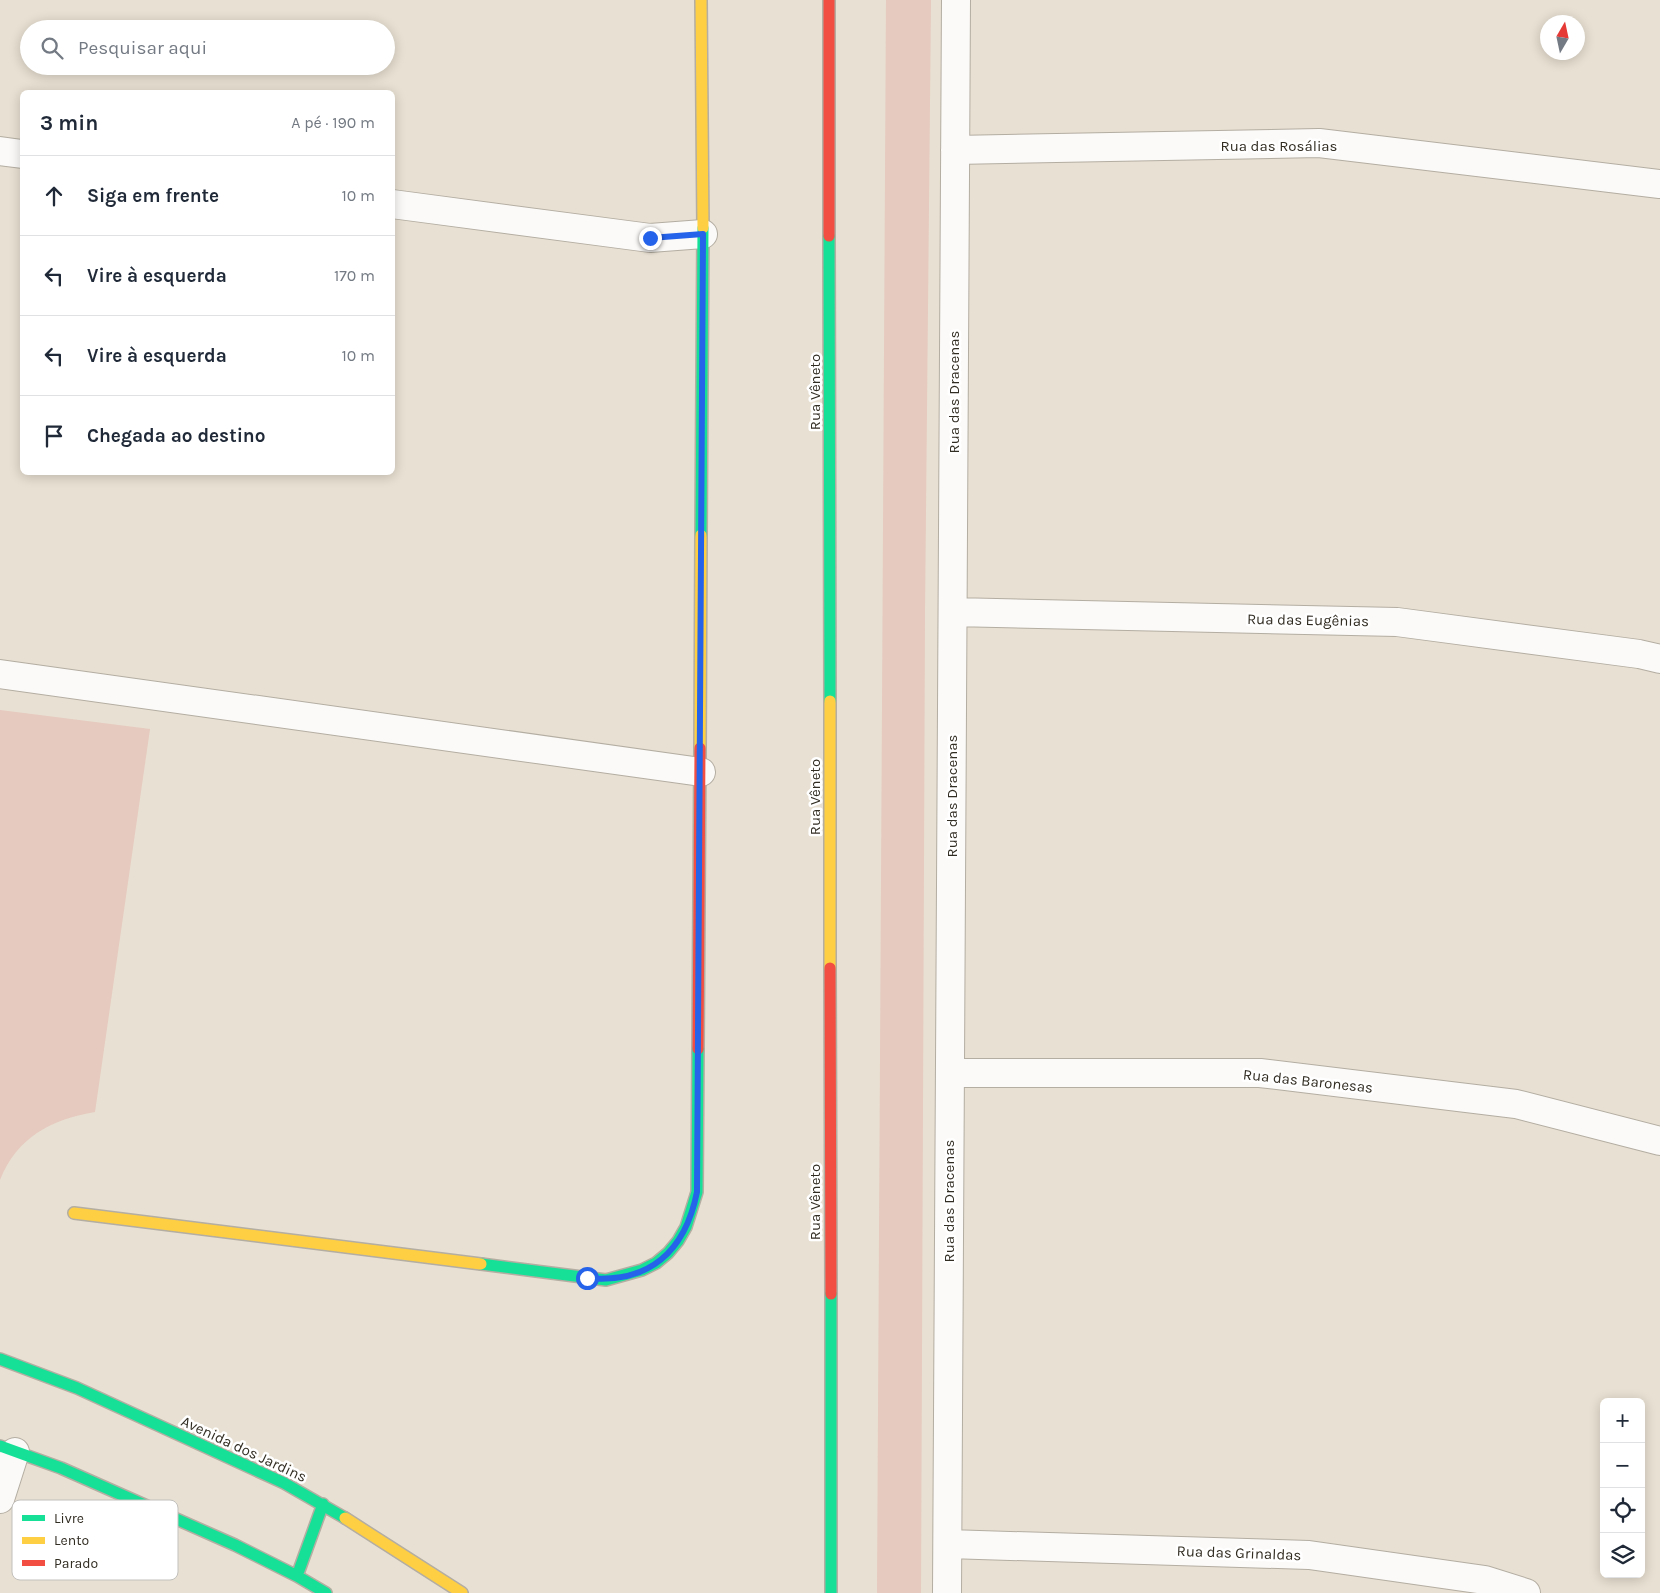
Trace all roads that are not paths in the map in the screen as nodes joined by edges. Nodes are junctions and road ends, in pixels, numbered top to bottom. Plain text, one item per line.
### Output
1 (701, 0) edge
2 (829, 0) edge
3 (956, 0) edge
4 (955, 150) junction
5 (0, 151) edge
6 (20, 154) edge
7 (1660, 184) edge
8 (395, 204) edge
9 (703, 234) junction
10 (953, 612) junction
11 (1660, 660) edge
12 (0, 674) edge
13 (701, 772) junction
14 (950, 1073) junction
15 (1660, 1141) edge
16 (74, 1213) dead end
17 (0, 1359) edge
18 (8, 1449) edge
19 (0, 1499) edge
20 (132, 1500) edge
21 (323, 1504) junction
22 (178, 1520) edge
23 (948, 1544) junction
24 (297, 1576) junction
25 (326, 1593) edge
26 (462, 1593) edge
27 (831, 1593) edge
28 (947, 1593) edge
29 (1526, 1593) edge

1 - 9 street
2 - 27 street, Rua Vêneto
3 - 4 street, Rua das Dracenas
4 - 7 street, Rua das Rosálias
4 - 10 street, Rua das Dracenas
5 - 6 street
8 - 9 street
9 - 13 street
10 - 11 street, Rua das Eugênias
10 - 14 street, Rua das Dracenas
12 - 13 street
13 - 16 street
14 - 15 street, Rua das Baronesas
14 - 23 street, Rua das Dracenas
17 - 21 street, Avenida dos Jardins
18 - 19 street
18 - 20 street
21 - 24 street
21 - 26 street, Avenida dos Jardins
22 - 24 street
23 - 28 street, Rua das Dracenas
23 - 29 street, Rua das Grinaldas
24 - 25 street

